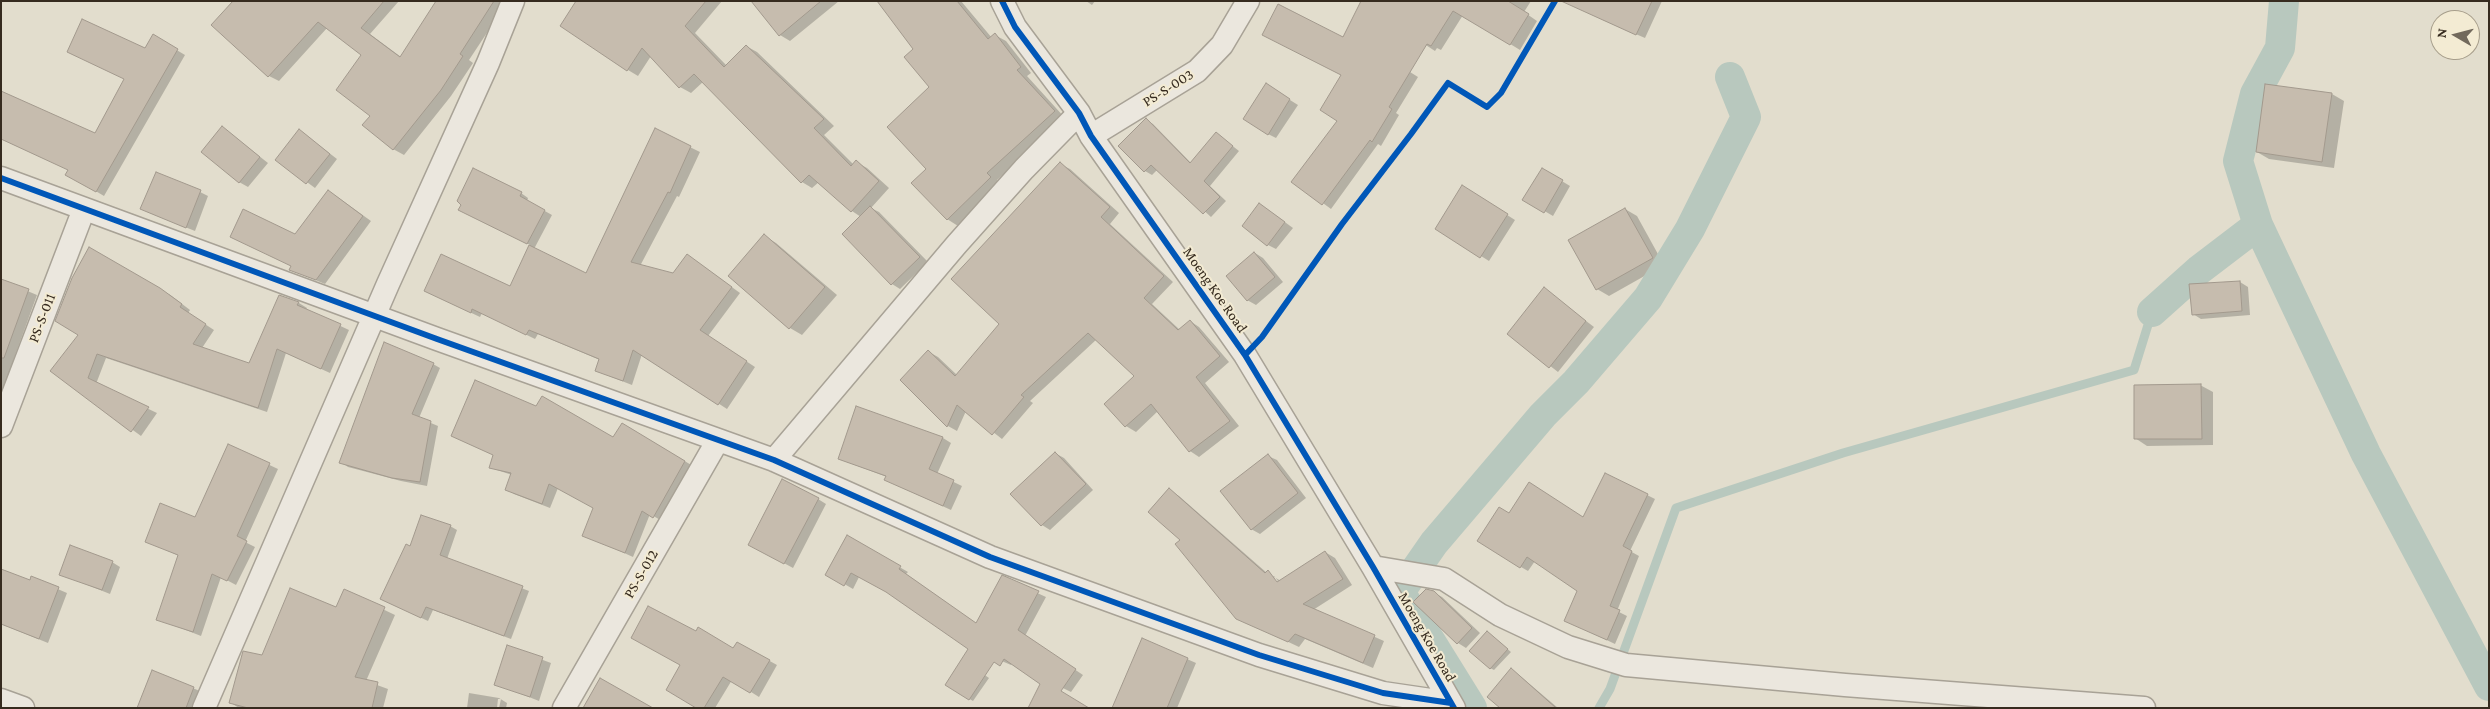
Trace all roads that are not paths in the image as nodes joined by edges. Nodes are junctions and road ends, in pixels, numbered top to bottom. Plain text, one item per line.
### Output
1 (513, 1) edge
2 (1002, 1) edge
3 (1248, 1) edge
4 (1079, 114) junction
5 (1091, 136) junction
6 (1, 178) edge
7 (84, 209) junction
8 (374, 316) junction
9 (1, 426) edge
10 (718, 440) junction
11 (774, 460) junction
12 (1373, 567) junction
13 (1, 700) edge
14 (1453, 705) edge
15 (23, 708) edge
16 (204, 708) edge
17 (564, 708) edge
18 (2144, 708) edge

1 - 8 street
2 - 4 street, Moeng Koe Road
3 - 5 street, PS-S-003
4 - 5 street, Moeng Koe Road
4 - 11 street
5 - 12 street, Moeng Koe Road
6 - 7 street
7 - 8 street
7 - 9 street, PS-S-011
8 - 10 street
8 - 16 street
10 - 11 street
10 - 17 street, PS-S-012
11 - 14 street
12 - 14 street, Moeng Koe Road
12 - 18 street
13 - 15 street

